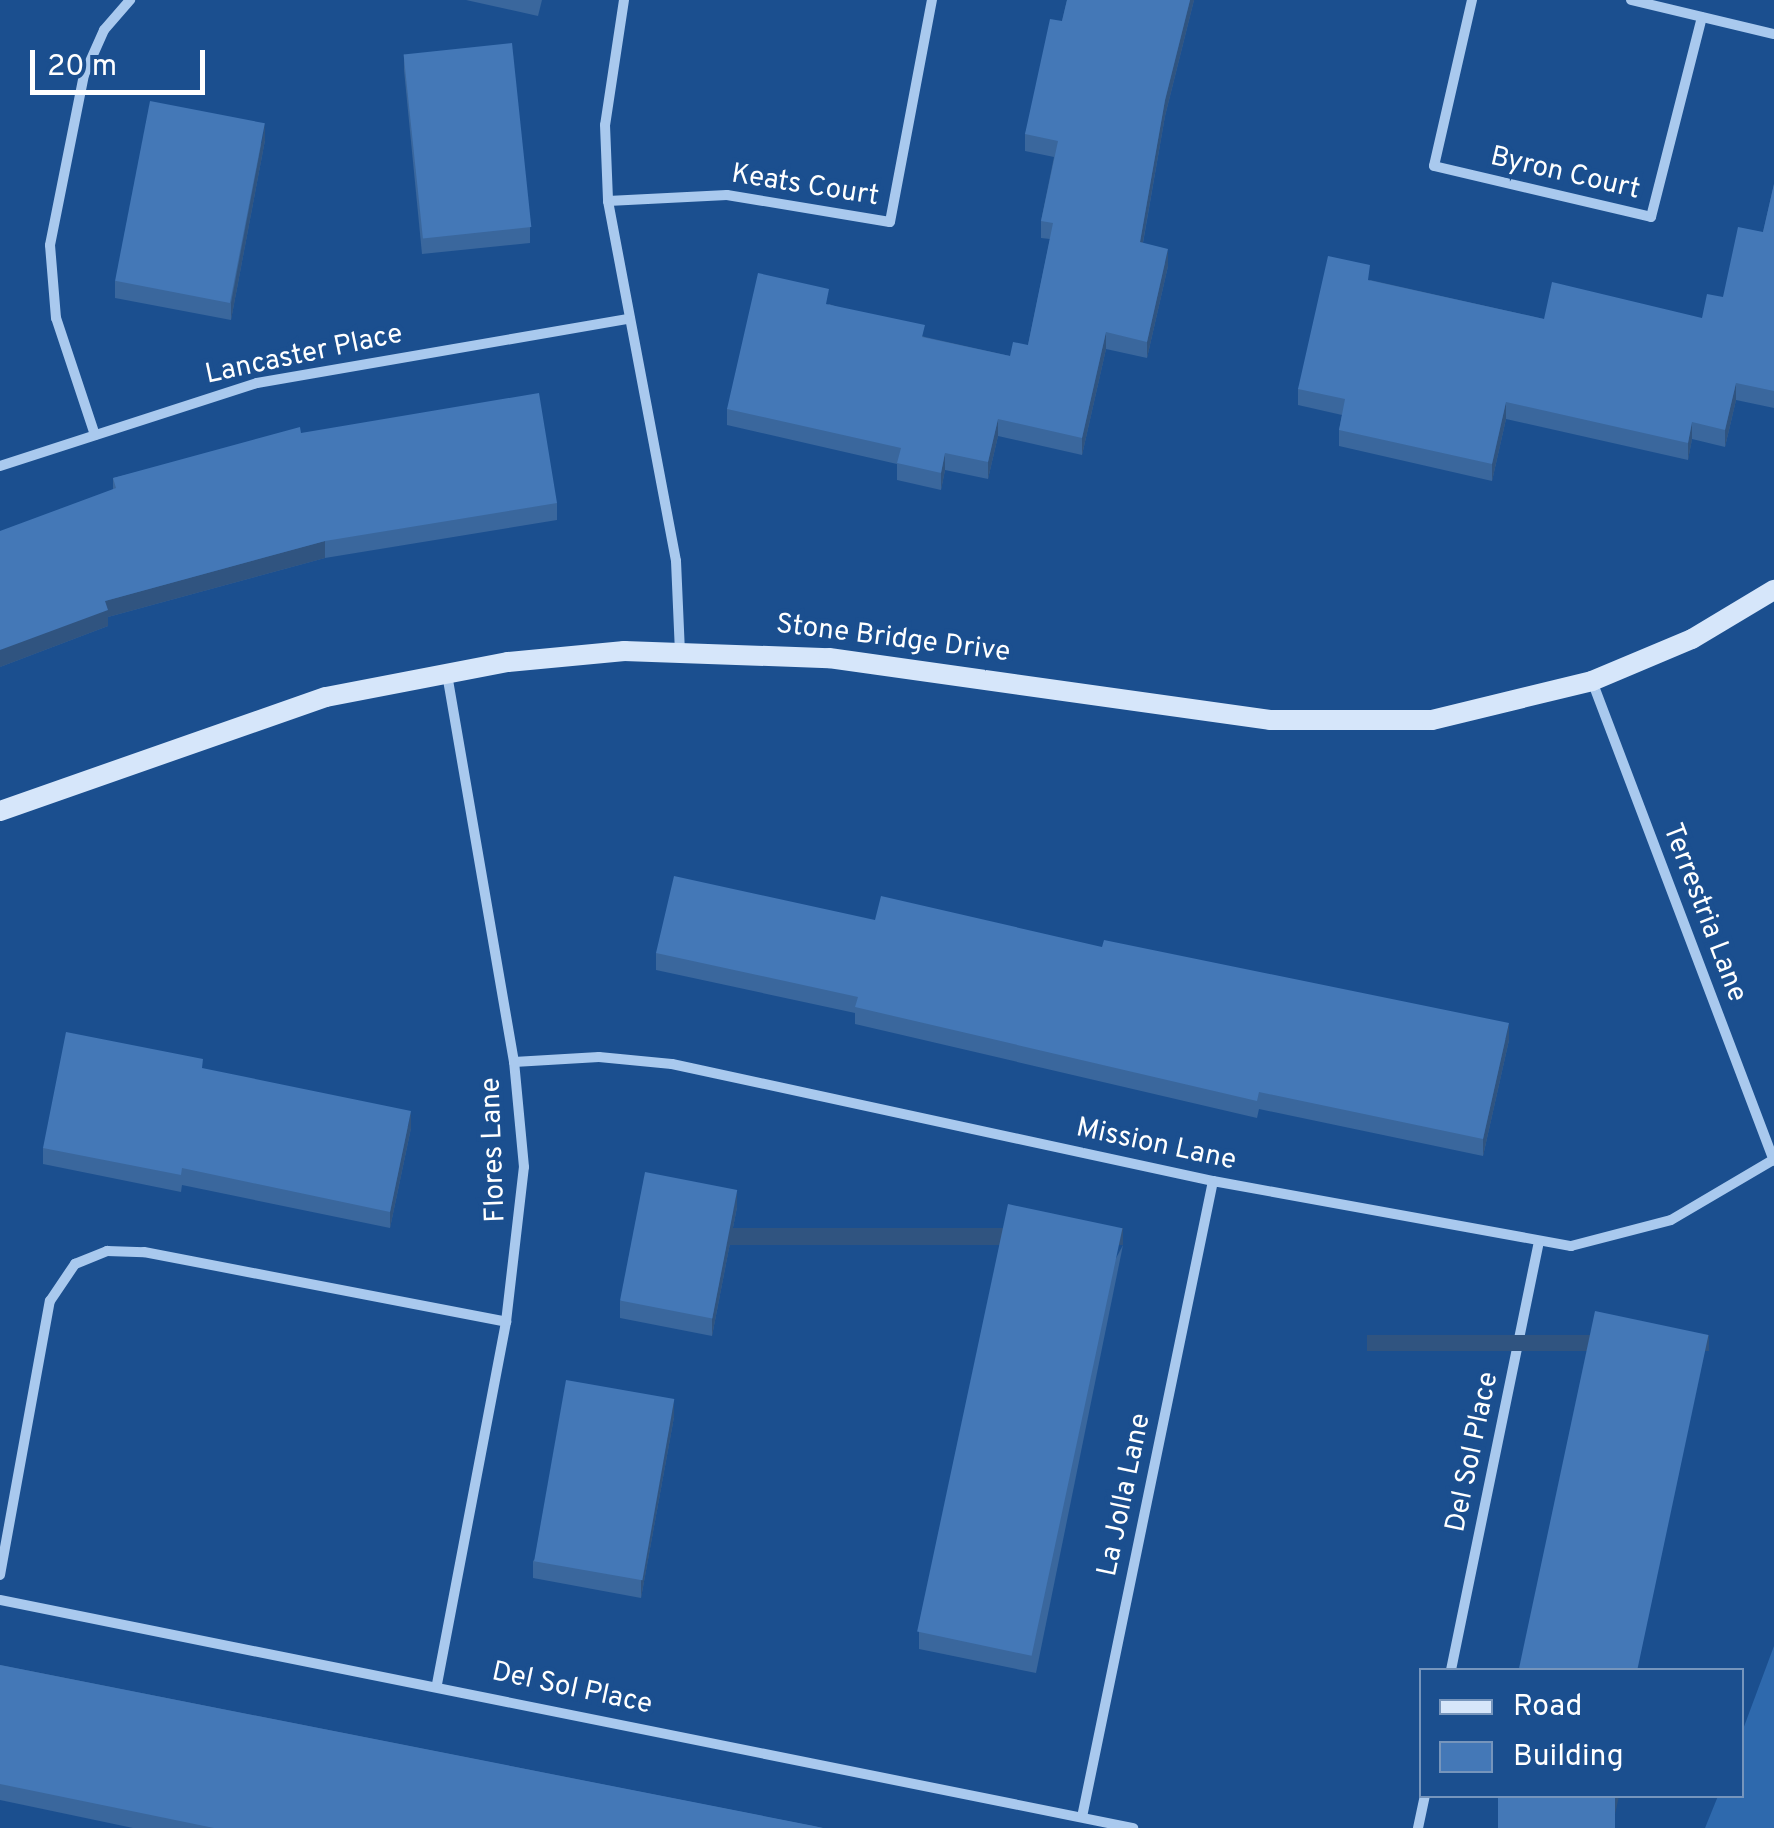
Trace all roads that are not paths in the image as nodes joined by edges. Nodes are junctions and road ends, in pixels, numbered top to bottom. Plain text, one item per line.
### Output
1 (130, 0) edge
2 (624, 0) edge
3 (932, 0) edge
4 (1472, 0) edge
5 (1631, 0) edge
6 (1702, 17) junction
7 (1774, 34) edge
8 (608, 201) junction
9 (626, 319) junction
10 (94, 435) junction
11 (0, 466) edge
12 (1774, 590) edge
13 (680, 652) junction
14 (447, 672) junction
15 (1592, 682) junction
16 (0, 811) edge
17 (514, 1062) junction
18 (1774, 1160) edge
19 (1213, 1181) junction
20 (1539, 1243) junction
21 (506, 1322) junction
22 (0, 1575) edge
23 (0, 1600) edge
24 (1451, 1668) edge
25 (437, 1684) junction
26 (1425, 1798) edge
27 (1082, 1818) junction
28 (1133, 1828) edge
29 (1418, 1828) edge

1 - 10 street
2 - 8 street
3 - 8 street, Keats Court
4 - 6 street, Byron Court
5 - 6 street
6 - 7 street
8 - 9 street
9 - 10 street, Lancaster Place
9 - 13 street
10 - 11 street, Lancaster Place
12 - 15 street, Stone Bridge Drive
13 - 14 street, Stone Bridge Drive
13 - 15 street, Stone Bridge Drive
14 - 16 street, Stone Bridge Drive
14 - 17 street, Flores Lane
15 - 18 street, Terrestria Lane
17 - 19 street, Mission Lane
17 - 21 street, Flores Lane
18 - 20 street, Mission Lane
19 - 20 street, Mission Lane
19 - 27 street, La Jolla Lane
20 - 24 street, Del Sol Place
21 - 22 street
21 - 25 street, Flores Lane
23 - 25 street, Del Sol Place
25 - 27 street, Del Sol Place
26 - 29 street
27 - 28 street, Del Sol Place

